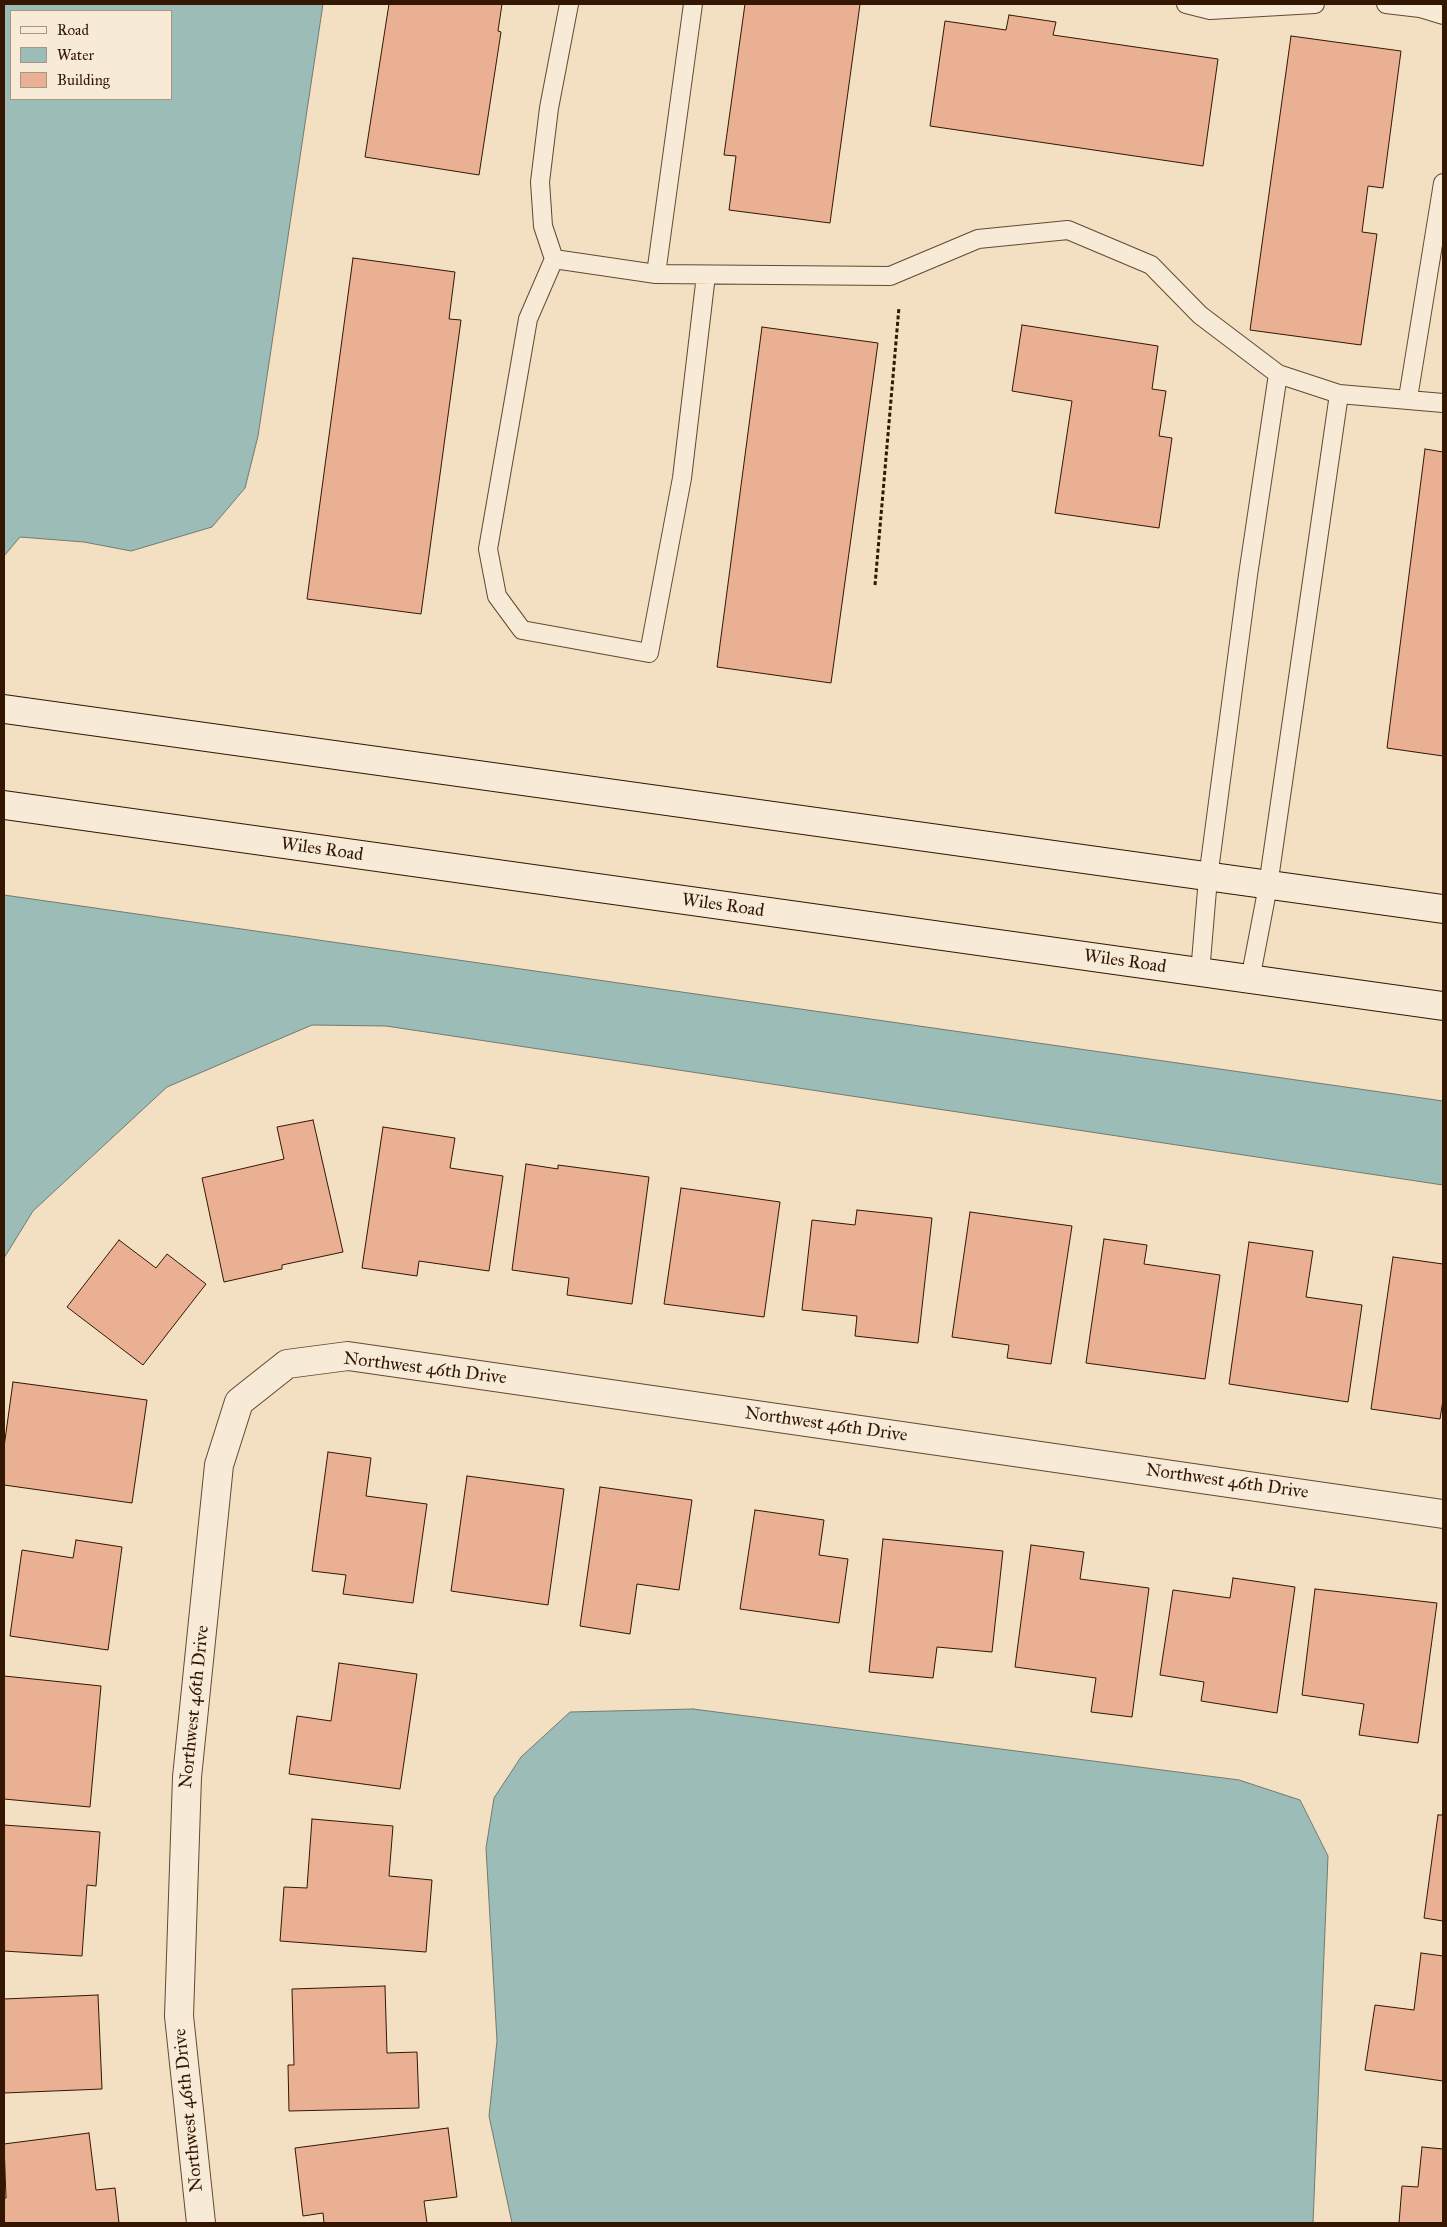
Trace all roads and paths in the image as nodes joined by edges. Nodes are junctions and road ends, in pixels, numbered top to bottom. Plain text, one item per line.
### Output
1 (570, 4) edge
2 (693, 4) edge
3 (1186, 4) edge
4 (1315, 4) edge
5 (1386, 4) edge
6 (1443, 15) edge
7 (1443, 183) edge
8 (554, 259) junction
9 (656, 274) junction
10 (706, 275) junction
11 (899, 301) dead end
12 (1278, 374) junction
13 (1339, 394) junction
14 (1408, 398) junction
15 (1443, 403) edge
16 (875, 585) dead end
17 (4, 709) edge
18 (4, 805) edge
19 (1208, 878) junction
20 (1268, 886) junction
21 (1443, 909) edge
22 (1200, 973) junction
23 (1250, 980) junction
24 (1443, 1006) edge
25 (1443, 1514) edge
26 (202, 2223) edge

1 - 8 lane
2 - 9 lane
3 - 4 lane
5 - 6 lane
7 - 14 lane
8 - 9 lane
8 - 10 lane
9 - 10 lane
10 - 12 lane
11 - 16 path
12 - 13 lane
12 - 19 lane
13 - 14 lane
13 - 20 lane
14 - 15 lane
17 - 19 main road
18 - 22 main road, Wiles Road
19 - 20 main road
19 - 22 lane
20 - 21 main road
20 - 23 lane
22 - 23 main road, Wiles Road
23 - 24 main road, Wiles Road
25 - 26 main road, Northwest 46th Drive

